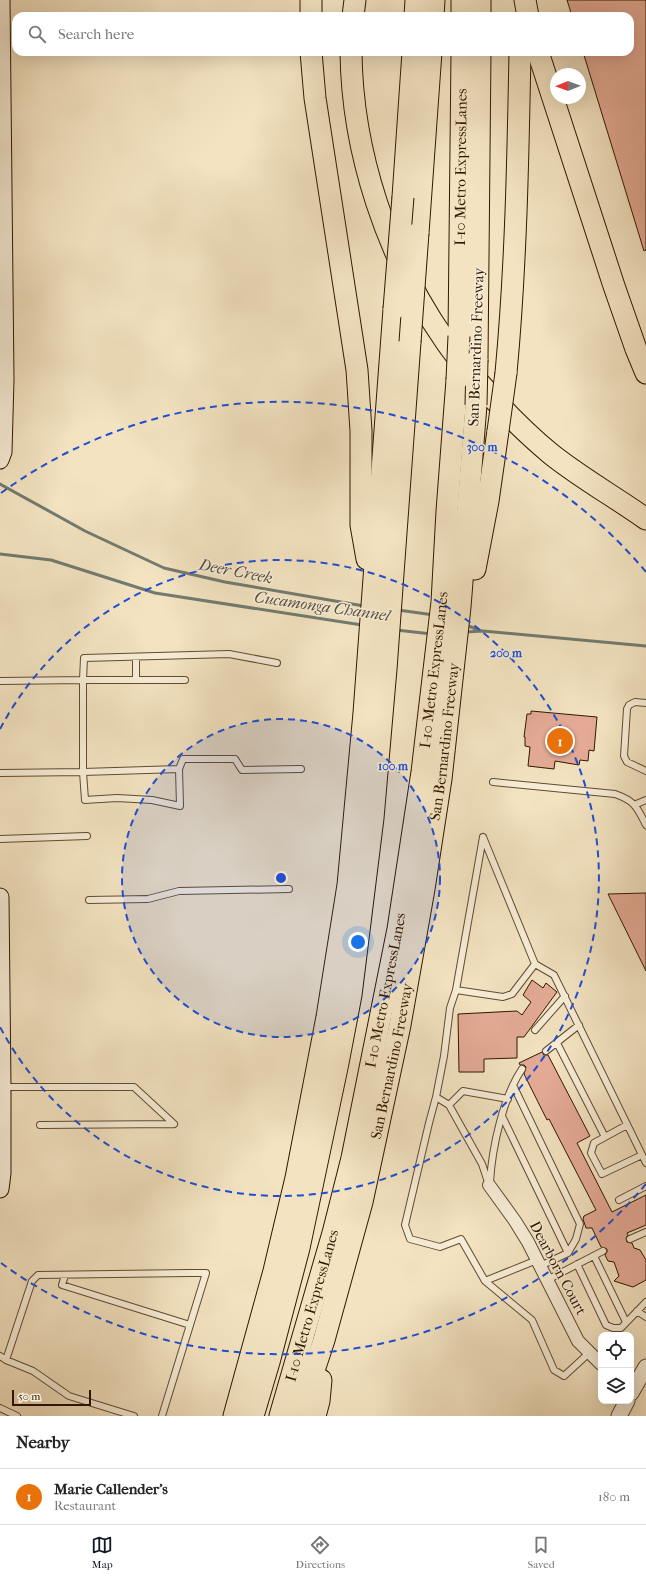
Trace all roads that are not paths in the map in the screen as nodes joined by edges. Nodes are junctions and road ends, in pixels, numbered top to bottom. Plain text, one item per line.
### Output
1 (1, 0) edge
2 (311, 0) edge
3 (355, 0) edge
4 (416, 0) edge
5 (434, 0) edge
6 (462, 0) edge
7 (480, 0) edge
8 (521, 0) edge
9 (525, 0) edge
10 (311, 12) edge
11 (354, 12) edge
12 (415, 12) edge
13 (433, 12) edge
14 (462, 12) edge
15 (480, 12) edge
16 (521, 12) edge
17 (527, 12) edge
18 (311, 56) edge
19 (351, 56) edge
20 (413, 56) edge
21 (431, 56) edge
22 (462, 56) edge
23 (480, 56) edge
24 (520, 56) edge
25 (539, 56) edge
26 (2, 200) edge
27 (646, 373) edge
28 (0, 460) edge
29 (646, 519) edge
30 (381, 595) junction
31 (458, 605) junction
32 (378, 642) junction
33 (453, 650) junction
34 (136, 657) junction
35 (277, 663) dead end
36 (83, 680) junction
37 (136, 680) junction
38 (185, 680) dead end
39 (0, 681) edge
40 (646, 703) edge
41 (179, 769) junction
42 (301, 769) dead end
43 (646, 771) edge
44 (84, 772) junction
45 (0, 773) edge
46 (493, 782) dead end
47 (646, 800) edge
48 (634, 805) junction
49 (646, 825) edge
50 (87, 836) dead end
51 (0, 839) edge
52 (289, 889) dead end
53 (0, 897) edge
54 (89, 900) dead end
55 (535, 964) junction
56 (456, 990) junction
57 (564, 996) junction
58 (579, 1025) junction
59 (535, 1030) dead end
60 (556, 1043) junction
61 (546, 1052) dead end
62 (522, 1069) dead end
63 (513, 1085) junction
64 (1, 1087) edge
65 (436, 1097) junction
66 (508, 1099) junction
67 (449, 1105) junction
68 (502, 1116) junction
69 (40, 1124) dead end
70 (627, 1125) junction
71 (605, 1136) junction
72 (642, 1155) junction
73 (646, 1162) edge
74 (489, 1185) junction
75 (646, 1186) edge
76 (0, 1189) edge
77 (619, 1200) dead end
78 (646, 1232) edge
79 (630, 1239) dead end
80 (603, 1251) dead end
81 (568, 1253) junction
82 (594, 1256) junction
83 (539, 1263) junction
84 (577, 1264) junction
85 (65, 1275) junction
86 (547, 1280) junction
87 (485, 1281) junction
88 (646, 1302) edge
89 (637, 1311) junction
90 (646, 1317) edge
91 (626, 1322) junction
92 (190, 1325) junction
93 (324, 1340) junction
94 (589, 1353) junction
95 (2, 1357) edge
96 (598, 1361) edge
97 (248, 1366) junction
98 (646, 1367) edge
99 (634, 1384) edge
100 (625, 1404) edge
101 (0, 1408) edge
102 (17, 1416) edge
103 (134, 1416) edge
104 (162, 1416) edge
105 (224, 1416) edge
106 (234, 1416) edge
107 (253, 1416) edge
108 (280, 1416) edge
109 (299, 1416) edge
110 (315, 1416) edge
111 (619, 1416) edge

1 - 26 main road
2 - 10 highway
3 - 11 highway
4 - 12 highway
5 - 13 highway
6 - 14 highway
7 - 15 highway
8 - 16 highway
9 - 17 highway
18 - 30 highway
19 - 29 highway
20 - 30 highway, bridge
21 - 30 highway, bridge
22 - 31 highway, I-10 Metro ExpressLanes, bridge
23 - 31 highway, San Bernardino Freeway, bridge
24 - 31 highway, bridge
25 - 27 highway
26 - 28 main road
30 - 32 highway
31 - 33 highway, San Bernardino Freeway
32 - 97 highway
32 - 107 highway, I-10 Metro ExpressLanes
33 - 93 highway, San Bernardino Freeway
33 - 108 highway, I-10 Metro ExpressLanes
34 - 35 lane
34 - 36 lane
34 - 37 lane
36 - 37 lane
36 - 39 lane
36 - 44 lane
37 - 38 lane
40 - 43 lane
41 - 42 lane
41 - 44 lane
41 - 44 lane
44 - 45 lane
46 - 48 lane
47 - 48 lane
48 - 49 lane
50 - 51 lane
52 - 54 lane
53 - 64 main road
55 - 56 lane
55 - 56 lane
55 - 57 lane
56 - 65 lane
57 - 58 lane
57 - 59 lane
58 - 60 lane
58 - 70 lane
60 - 61 lane
60 - 71 lane
62 - 63 lane
63 - 66 lane
63 - 81 lane
64 - 69 lane
64 - 76 main road
65 - 67 lane
65 - 87 lane
66 - 67 lane
66 - 68 lane
67 - 74 lane
68 - 74 lane
68 - 81 lane
70 - 71 lane
70 - 72 lane
71 - 72 lane
72 - 73 lane
74 - 83 street, Dearborn Court
75 - 77 lane
78 - 79 lane
80 - 82 lane
81 - 83 lane
82 - 84 lane
82 - 91 lane
83 - 86 street, Dearborn Court
83 - 87 lane
84 - 86 lane
84 - 91 lane
85 - 92 lane
85 - 92 lane
85 - 95 lane
86 - 94 street, Dearborn Court
87 - 94 lane
88 - 89 lane
89 - 90 lane
89 - 91 lane
92 - 104 lane
93 - 109 highway, San Bernardino Freeway
93 - 110 highway
94 - 96 street, Dearborn Court
95 - 103 lane
97 - 105 highway
97 - 106 highway
98 - 99 street
100 - 111 street
101 - 102 lane

